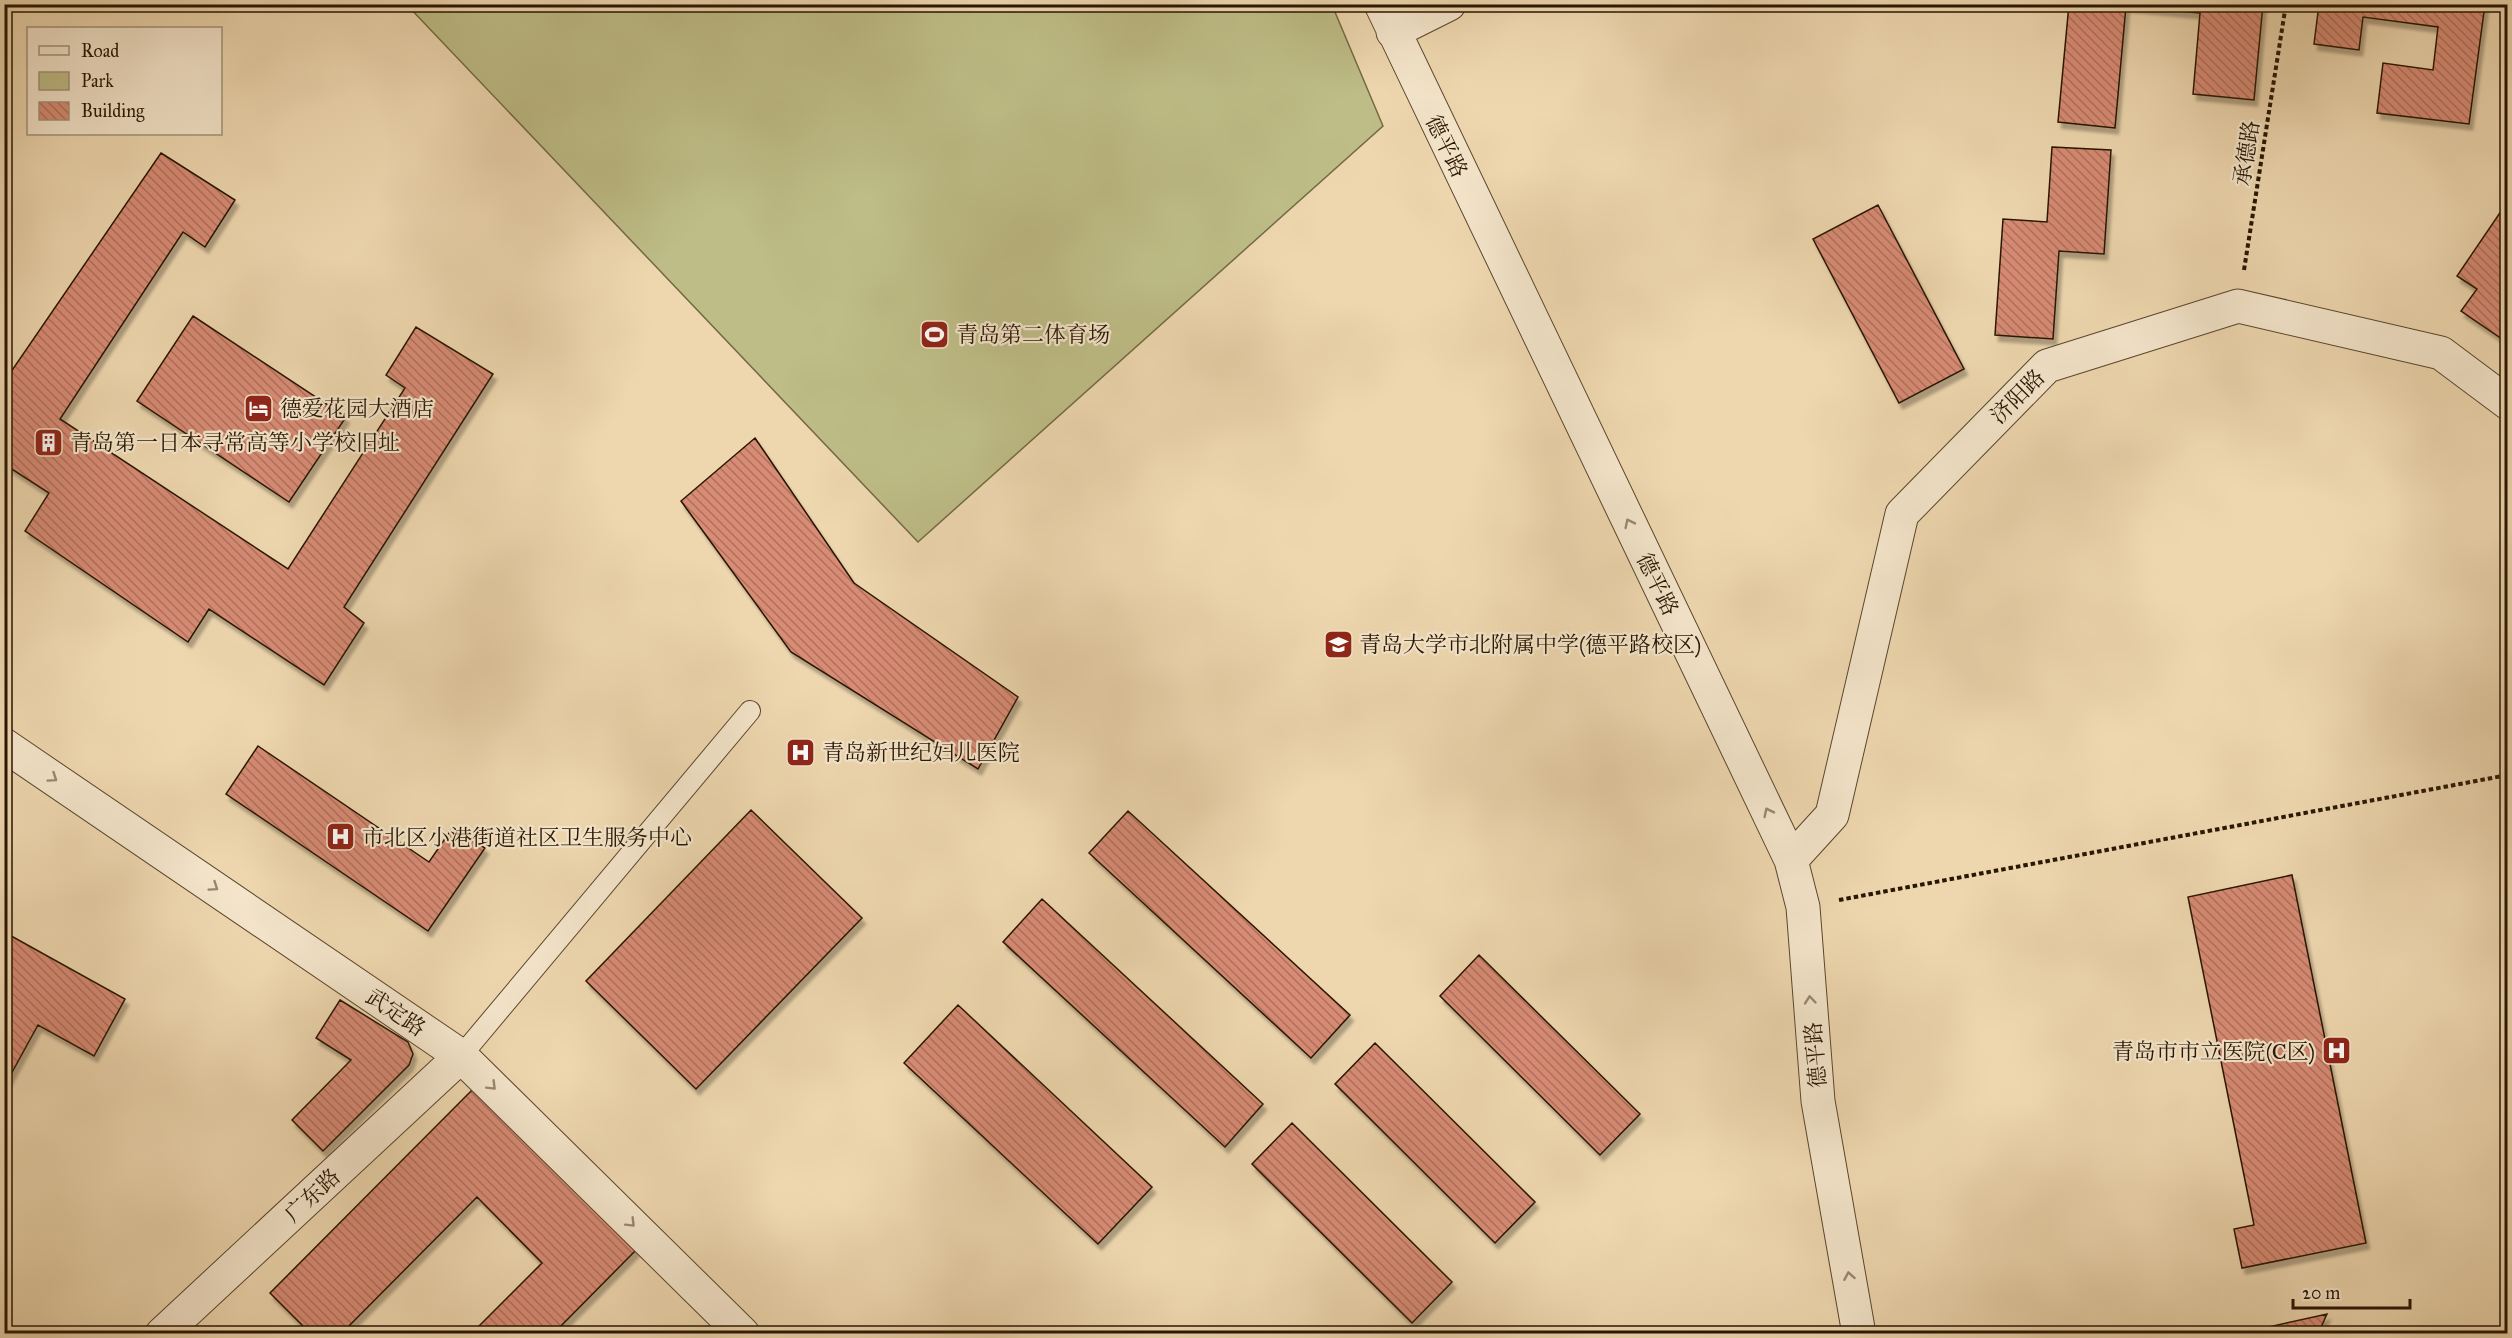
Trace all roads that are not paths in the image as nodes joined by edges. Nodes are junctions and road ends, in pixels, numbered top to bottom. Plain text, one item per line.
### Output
1 (1449, 4) edge
2 (1387, 18) edge
3 (2508, 404) edge
4 (750, 711) dead end
5 (4, 745) edge
6 (1791, 860) junction
7 (461, 1056) junction
8 (162, 1334) edge
9 (743, 1334) edge
10 (1859, 1334) edge

1 - 2 street
6 -> 2 street, 德平路
3 - 6 street, 济阳路
4 - 7 lane
5 -> 7 street, 武定路
10 -> 6 street, 德平路
7 - 8 street, 广东路
7 -> 9 street, 武定路

